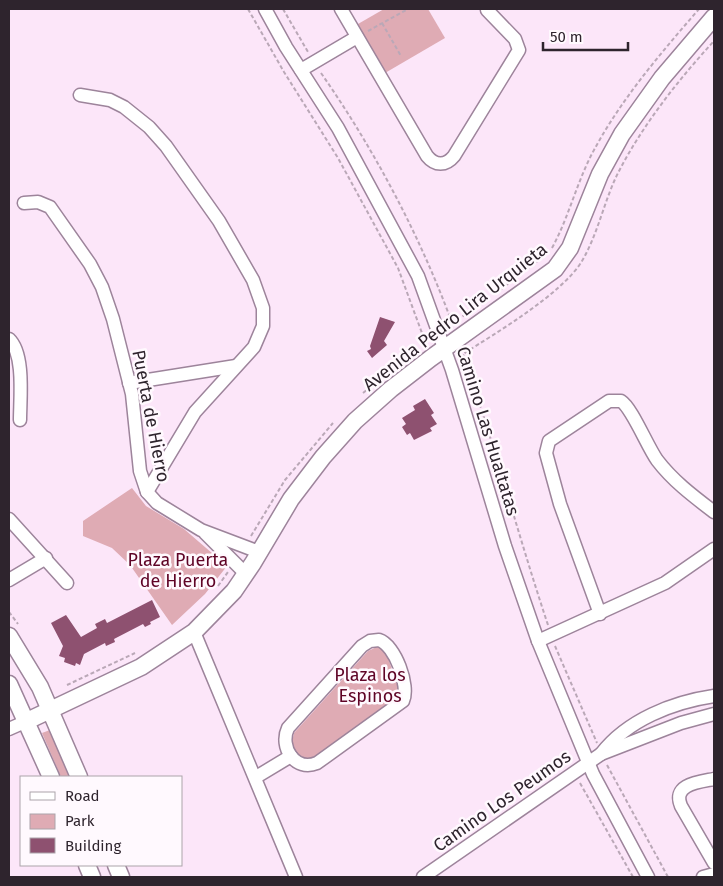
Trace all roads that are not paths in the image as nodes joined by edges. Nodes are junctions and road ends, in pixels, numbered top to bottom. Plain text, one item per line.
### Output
1 (265, 9) edge
2 (341, 9) edge
3 (487, 10) dead end
4 (714, 17) edge
5 (357, 37) junction
6 (301, 70) junction
7 (80, 96) dead end
8 (24, 202) dead end
9 (9, 339) edge
10 (445, 348) junction
11 (236, 366) junction
12 (129, 383) junction
13 (20, 420) dead end
14 (147, 492) junction
15 (714, 512) edge
16 (9, 519) edge
17 (201, 530) junction
18 (714, 549) edge
19 (259, 552) junction
20 (46, 558) junction
21 (240, 568) junction
22 (9, 580) edge
23 (67, 584) dead end
24 (600, 614) junction
25 (194, 632) junction
26 (9, 636) edge
27 (538, 642) junction
28 (9, 684) edge
29 (714, 696) edge
30 (51, 711) junction
31 (714, 714) edge
32 (27, 721) junction
33 (9, 729) edge
34 (601, 754) junction
35 (291, 756) junction
36 (588, 763) junction
37 (51, 776) edge
38 (79, 776) edge
39 (256, 777) junction
40 (714, 779) edge
41 (714, 863) edge
42 (714, 874) edge
43 (296, 877) edge
44 (423, 877) edge
45 (648, 877) edge
46 (704, 877) edge

1 - 6 street, Camino Las Hualtatas
2 - 5 street
3 - 5 street
4 - 10 main road, Avenida Pedro Lira Urquieta
5 - 6 street
6 - 10 street, Camino Las Hualtatas
7 - 11 street
8 - 12 street, Puerta de Hierro
9 - 13 street
10 - 19 main road, Avenida Pedro Lira Urquieta
10 - 27 street, Camino Las Hualtatas
11 - 12 street
11 - 14 street
12 - 14 street, Puerta de Hierro
14 - 17 street, Puerta de Hierro
15 - 24 street
16 - 20 street
17 - 19 street, Puerta de Hierro
17 - 21 street, Puerta de Hierro
18 - 24 street
19 - 21 main road, Avenida Pedro Lira Urquieta
20 - 22 street
20 - 23 street
21 - 25 main road, Avenida Pedro Lira Urquieta
24 - 27 street
25 - 30 main road, Avenida Pedro Lira Urquieta
25 - 39 street
26 - 30 main road
27 - 36 street, Camino Las Hualtatas
28 - 32 main road
29 - 34 street, Camino Los Peumos
30 - 32 main road, Avenida Pedro Lira Urquieta
30 - 38 main road
31 - 34 street, Camino Los Peumos
32 - 33 street, Avenida Pedro Lira Urquieta
32 - 37 main road
34 - 36 street, Camino Los Peumos
35 - 35 street
35 - 39 street
36 - 44 street, Camino Los Peumos
36 - 45 street, Camino Las Hualtatas
39 - 43 street
40 - 41 street
42 - 46 street

